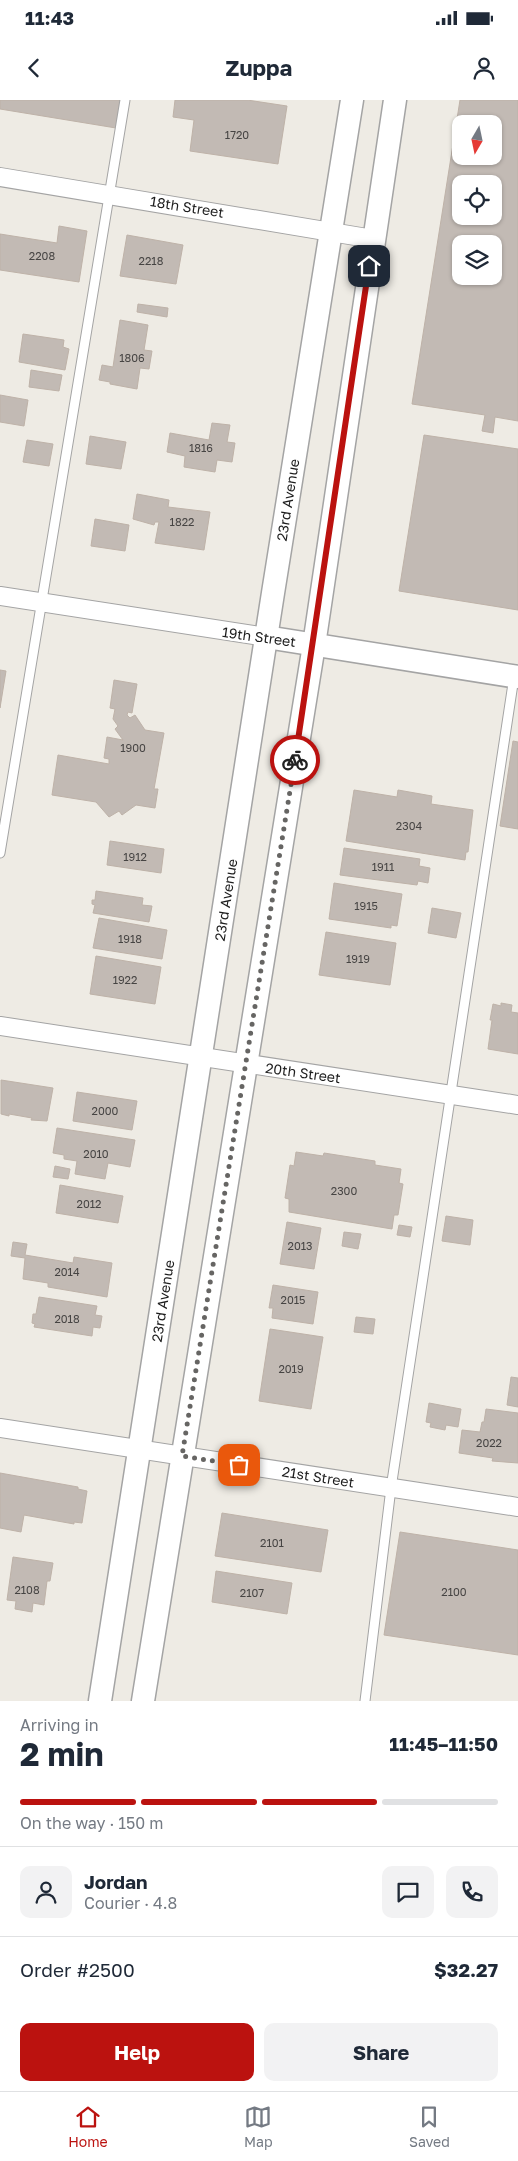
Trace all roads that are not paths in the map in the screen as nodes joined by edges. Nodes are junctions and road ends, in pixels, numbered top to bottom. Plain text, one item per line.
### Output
1 (125, 100) edge
2 (352, 100) edge
3 (395, 100) edge
4 (0, 176) edge
5 (109, 194) junction
6 (331, 231) junction
7 (373, 239) junction
8 (0, 596) edge
9 (43, 603) junction
10 (266, 637) junction
11 (314, 645) junction
12 (516, 677) edge
13 (0, 853) edge
14 (0, 1026) edge
15 (202, 1058) junction
16 (246, 1065) junction
17 (449, 1095) junction
18 (518, 1105) edge
19 (0, 1428) edge
20 (140, 1450) junction
21 (182, 1456) junction
22 (391, 1488) junction
23 (518, 1507) edge
24 (100, 1701) edge
25 (143, 1701) edge
26 (365, 1701) edge

1 - 5 lane
2 - 6 street, 23rd Avenue
3 - 7 street
4 - 5 street, 18th Street
5 - 6 street, 18th Street
5 - 9 lane
6 - 7 street, 18th Street
6 - 10 street, 23rd Avenue
7 - 11 street
8 - 9 street, 19th Street
9 - 10 street, 19th Street
9 - 13 lane
10 - 11 street, 19th Street
10 - 15 street, 23rd Avenue
11 - 12 street, 19th Street
11 - 16 street
12 - 17 lane
14 - 15 street, 20th Street
15 - 16 street, 20th Street
15 - 20 street, 23rd Avenue
16 - 17 street, 20th Street
16 - 21 street
17 - 18 street, 20th Street
17 - 22 lane
19 - 20 street, 21st Street
20 - 21 street, 21st Street
20 - 24 street, 23rd Avenue
21 - 22 street, 21st Street
21 - 25 street
22 - 23 street, 21st Street
22 - 26 lane

